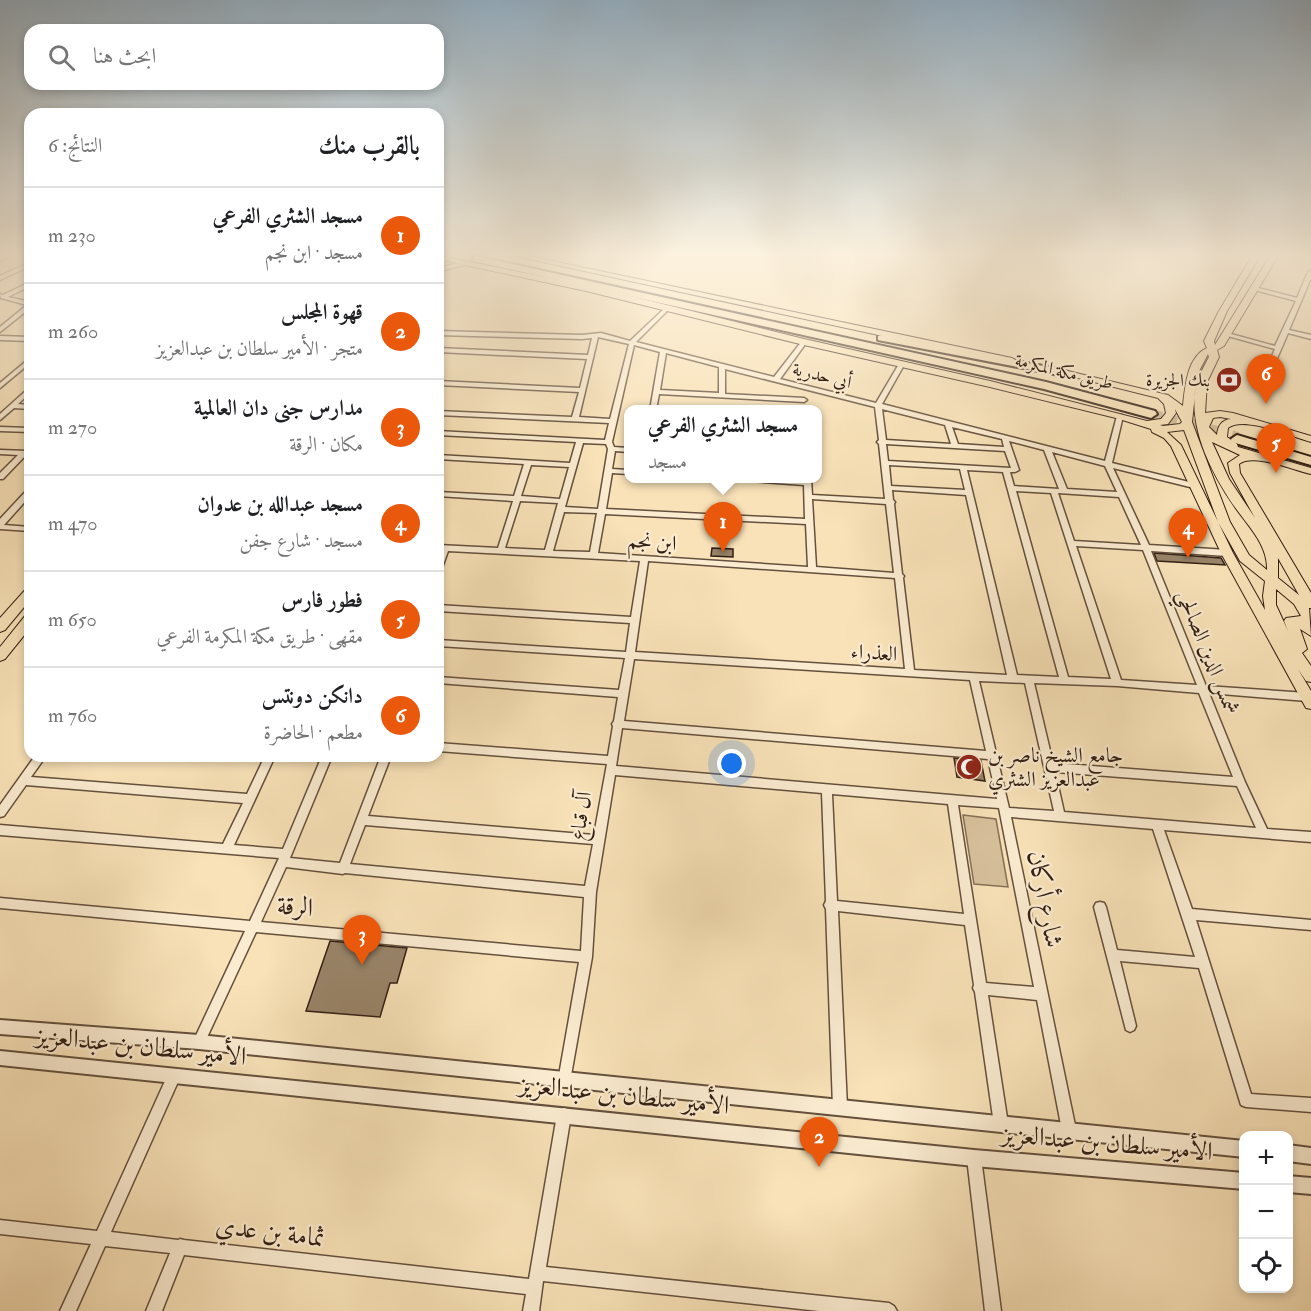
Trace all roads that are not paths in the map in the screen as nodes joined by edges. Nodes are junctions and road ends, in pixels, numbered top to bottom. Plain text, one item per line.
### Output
1 (15, 317) edge
2 (658, 317) edge
3 (706, 317) edge
4 (715, 317) edge
5 (721, 317) edge
6 (777, 317) edge
7 (813, 317) edge
8 (1219, 317) edge
9 (1220, 317) edge
10 (1236, 317) edge
11 (1238, 317) edge
12 (1292, 317) edge
13 (0, 330) edge
14 (834, 330) junction
15 (1286, 331) junction
16 (444, 333) edge
17 (596, 335) junction
18 (1231, 336) junction
19 (1311, 337) edge
20 (0, 338) edge
21 (807, 338) junction
22 (24, 339) edge
23 (632, 342) junction
24 (1211, 348) junction
25 (444, 350) edge
26 (663, 350) junction
27 (591, 357) junction
28 (24, 365) edge
29 (722, 365) junction
30 (901, 365) junction
31 (1064, 373) junction
32 (776, 379) junction
33 (1264, 382) dead end
34 (444, 383) edge
35 (990, 384) junction
36 (0, 386) edge
37 (802, 386) junction
38 (582, 390) junction
39 (657, 392) junction
40 (24, 395) edge
41 (722, 395) junction
42 (804, 400) junction
43 (654, 405) edge
44 (804, 405) edge
45 (878, 405) junction
46 (12, 406) junction
47 (24, 407) edge
48 (444, 413) edge
49 (1120, 416) junction
50 (0, 418) edge
51 (575, 419) junction
52 (613, 421) junction
53 (1187, 422) junction
54 (948, 423) junction
55 (1204, 427) junction
56 (0, 429) edge
57 (24, 430) edge
58 (1289, 432) junction
59 (444, 434) edge
60 (1005, 439) junction
61 (1311, 439) edge
62 (580, 441) junction
63 (881, 442) junction
64 (610, 446) junction
65 (954, 447) junction
66 (1047, 448) junction
67 (624, 449) edge
68 (1008, 449) junction
69 (1311, 451) edge
70 (0, 452) edge
71 (24, 453) edge
72 (24, 456) edge
73 (444, 457) edge
74 (1311, 461) edge
75 (528, 463) junction
76 (886, 463) junction
77 (1108, 464) junction
78 (573, 465) junction
79 (1289, 465) junction
80 (963, 467) junction
81 (1010, 470) junction
82 (609, 471) junction
83 (1311, 471) edge
84 (624, 472) edge
85 (0, 477) edge
86 (807, 483) edge
87 (1194, 486) junction
88 (889, 488) junction
89 (1011, 488) junction
90 (1054, 492) junction
91 (1064, 492) junction
92 (969, 493) junction
93 (444, 494) edge
94 (1123, 495) junction
95 (809, 497) junction
96 (518, 498) junction
97 (24, 499) edge
98 (891, 502) junction
99 (561, 505) junction
100 (602, 512) junction
101 (810, 522) junction
102 (0, 526) edge
103 (24, 528) edge
104 (1071, 543) junction
105 (444, 548) edge
106 (1146, 548) junction
107 (501, 550) junction
108 (548, 553) junction
109 (1227, 553) junction
110 (594, 555) junction
111 (644, 560) junction
112 (812, 570) junction
113 (900, 576) junction
114 (1273, 581) junction
115 (24, 599) edge
116 (1311, 604) edge
117 (444, 608) edge
118 (635, 620) junction
119 (1311, 623) edge
120 (0, 627) edge
121 (24, 628) edge
122 (1311, 631) edge
123 (444, 643) edge
124 (630, 655) junction
125 (0, 656) edge
126 (910, 673) junction
127 (1310, 676) edge
128 (974, 677) junction
129 (1013, 679) junction
130 (444, 680) edge
131 (1029, 680) junction
132 (1064, 680) junction
133 (1117, 683) junction
134 (1204, 689) junction
135 (623, 694) junction
136 (1309, 700) edge
137 (617, 724) junction
138 (444, 748) edge
139 (991, 755) junction
140 (37, 762) edge
141 (267, 762) edge
142 (324, 762) edge
143 (384, 762) edge
144 (610, 765) junction
145 (1049, 766) junction
146 (23, 781) junction
147 (1240, 782) junction
148 (827, 788) junction
149 (249, 799) junction
150 (952, 799) junction
151 (1004, 808) junction
152 (0, 813) edge
153 (1060, 817) junction
154 (363, 820) junction
155 (1157, 826) junction
156 (0, 830) edge
157 (1264, 833) junction
158 (1311, 837) edge
159 (598, 840) junction
160 (226, 850) junction
161 (284, 858) junction
162 (343, 870) junction
163 (590, 892) junction
164 (0, 903) edge
165 (830, 904) junction
166 (1100, 907) dead end
167 (1188, 914) junction
168 (970, 920) junction
169 (1311, 925) edge
170 (254, 926) junction
171 (1113, 955) junction
172 (586, 957) junction
173 (1203, 963) junction
174 (979, 988) junction
175 (1041, 994) junction
176 (1130, 1026) dead end
177 (0, 1027) edge
178 (199, 1042) junction
179 (0, 1058) edge
180 (175, 1075) junction
181 (564, 1081) junction
182 (1311, 1105) edge
183 (840, 1107) junction
184 (564, 1115) junction
185 (1001, 1124) junction
186 (1069, 1130) junction
187 (1239, 1148) edge
188 (1293, 1154) edge
189 (1311, 1156) edge
190 (975, 1158) junction
191 (1239, 1180) edge
192 (1293, 1184) edge
193 (1311, 1186) edge
194 (0, 1227) edge
195 (100, 1238) junction
196 (180, 1246) junction
197 (536, 1280) junction
198 (68, 1311) edge
199 (154, 1311) edge
200 (531, 1311) edge
201 (889, 1311) edge
202 (993, 1311) edge

1 - 13 street
2 - 23 street
3 - 21 main road
4 - 21 main road
5 - 21 highway, طريق مكة المكرمة
6 - 14 highway, طريق مكة المكرمة
7 - 31 main road
8 - 31 main road
9 - 24 main road
10 - 24 main road
11 - 18 main road
12 - 15 street
14 - 21 highway, طريق مكة المكرمة
14 - 31 highway
15 - 18 street
15 - 19 street
15 - 33 street
16 - 17 street, أبي حدرية
17 - 23 street, أبي حدرية
17 - 27 street
18 - 58 main road
20 - 22 street
21 - 30 main road
21 - 32 street
21 - 35 highway
23 - 26 street, أبي حدرية
23 - 52 street
24 - 53 main road
24 - 55 main road
25 - 27 street
26 - 29 street, أبي حدرية
26 - 39 street
27 - 38 street
28 - 36 street
29 - 32 street, أبي حدرية
29 - 41 street
30 - 35 main road
30 - 45 street
31 - 49 main road
31 - 53 main road
32 - 37 street, أبي حدرية
34 - 38 street
35 - 49 main road
37 - 42 street
37 - 45 street, أبي حدرية
38 - 51 street
39 - 41 street
39 - 43 street
40 - 46 street
41 - 42 street
42 - 44 street
45 - 54 street, أبي حدرية
45 - 63 street
46 - 47 street
46 - 50 street
48 - 51 street
49 - 53 main road
49 - 77 street
49 - 87 main road
51 - 52 street
52 - 64 street
53 - 114 main road
54 - 60 street, أبي حدرية
54 - 65 street
55 - 58 main road
55 - 79 main road
55 - 114 main road
56 - 57 street
58 - 61 main road
58 - 79 main road
59 - 62 street
60 - 66 street, أبي حدرية
60 - 68 street
62 - 64 street
62 - 78 street
63 - 65 street
63 - 76 street
64 - 67 street
64 - 82 street
65 - 68 street
66 - 77 street, أبي حدرية
66 - 91 street
68 - 81 street
69 - 74 highway
70 - 71 street
72 - 85 street
73 - 75 street
75 - 78 street
75 - 96 street
76 - 80 street
76 - 88 street
77 - 87 street, أبي حدرية
77 - 94 street, شمس الدين الصالحي
78 - 99 street
79 - 83 main road
79 - 116 main road
80 - 81 street
80 - 92 street
81 - 89 street
82 - 84 street
82 - 100 street
86 - 95 street
87 - 109 main road
88 - 92 street
88 - 98 street
89 - 90 street
89 - 132 street
90 - 91 street
90 - 104 street
91 - 94 street
92 - 129 street
93 - 96 street
94 - 106 street, شمس الدين الصالحي
95 - 98 street
95 - 101 street
96 - 99 street
96 - 107 street
97 - 102 street
98 - 113 street
99 - 100 street
99 - 108 street
100 - 101 street
100 - 110 street
101 - 112 street
102 - 103 street
104 - 106 street
104 - 133 street
105 - 107 street, ابن نجم
106 - 109 street
106 - 134 street, شمس الدين الصالحي
107 - 108 street, ابن نجم
108 - 110 street, ابن نجم
109 - 136 main road
110 - 111 street, ابن نجم
111 - 112 street, ابن نجم
111 - 118 street, آل قباع
112 - 113 street, ابن نجم
113 - 126 street
114 - 119 main road
114 - 127 main road
115 - 120 main road
117 - 118 street
118 - 124 street, آل قباع
121 - 125 main road
122 - 127 main road
123 - 124 street, العذراء
124 - 126 street, العذراء
124 - 135 street, آل قباع
126 - 128 street, العذراء
128 - 129 street, العذراء
128 - 139 street, شارع أركان
129 - 131 street, العذراء
130 - 135 street
131 - 132 street, العذراء
131 - 145 street
132 - 133 street, العذراء
133 - 134 street, العذراء
134 - 136 street, العذراء
134 - 147 street, شمس الدين الصالحي
135 - 137 street, آل قباع
137 - 139 street
137 - 144 street, آل قباع
138 - 144 street
139 - 151 street, شارع أركان
140 - 146 street
141 - 149 street
142 - 161 street
143 - 154 street
144 - 148 street
144 - 159 street, آل قباع
145 - 147 street
145 - 153 street
146 - 149 street
146 - 152 street
147 - 157 street, شمس الدين الصالحي
148 - 150 street
148 - 165 street
149 - 160 street
150 - 151 street
150 - 168 street
151 - 153 street
151 - 175 street, شارع أركان
153 - 155 street
154 - 159 street
154 - 162 street
155 - 157 street
155 - 167 street
156 - 160 street
157 - 158 street
159 - 163 street, آل قباع
160 - 161 street
161 - 162 street
161 - 170 street
162 - 163 street
163 - 172 street, آل قباع
164 - 170 street, الرقة
165 - 168 street
165 - 183 street
166 - 171 street
167 - 169 street
167 - 173 street
168 - 174 street
170 - 172 street, الرقة
170 - 178 street
171 - 173 street
171 - 176 street
172 - 181 street, آل قباع
173 - 182 street
174 - 175 street
174 - 185 street
175 - 186 street, شارع أركان
177 - 178 street, الأمير سلطان بن عبدالعزيز
178 - 181 street, الأمير سلطان بن عبدالعزيز
179 - 180 street, الأمير سلطان بن عبدالعزيز
180 - 184 street, الأمير سلطان بن عبدالعزيز
180 - 195 street
181 - 183 street, الأمير سلطان بن عبدالعزيز
183 - 185 street, الأمير سلطان بن عبدالعزيز
184 - 190 street, الأمير سلطان بن عبدالعزيز
184 - 197 street
185 - 186 street, الأمير سلطان بن عبدالعزيز
186 - 187 street, الأمير سلطان بن عبدالعزيز
188 - 189 street
190 - 191 street, الأمير سلطان بن عبدالعزيز
190 - 202 street
192 - 193 street
194 - 195 street, ثمامة بن عدي
195 - 196 street, ثمامة بن عدي
195 - 198 street
196 - 197 street, ثمامة بن عدي
196 - 199 street
197 - 200 street
197 - 201 street, ثمامة بن عدي

